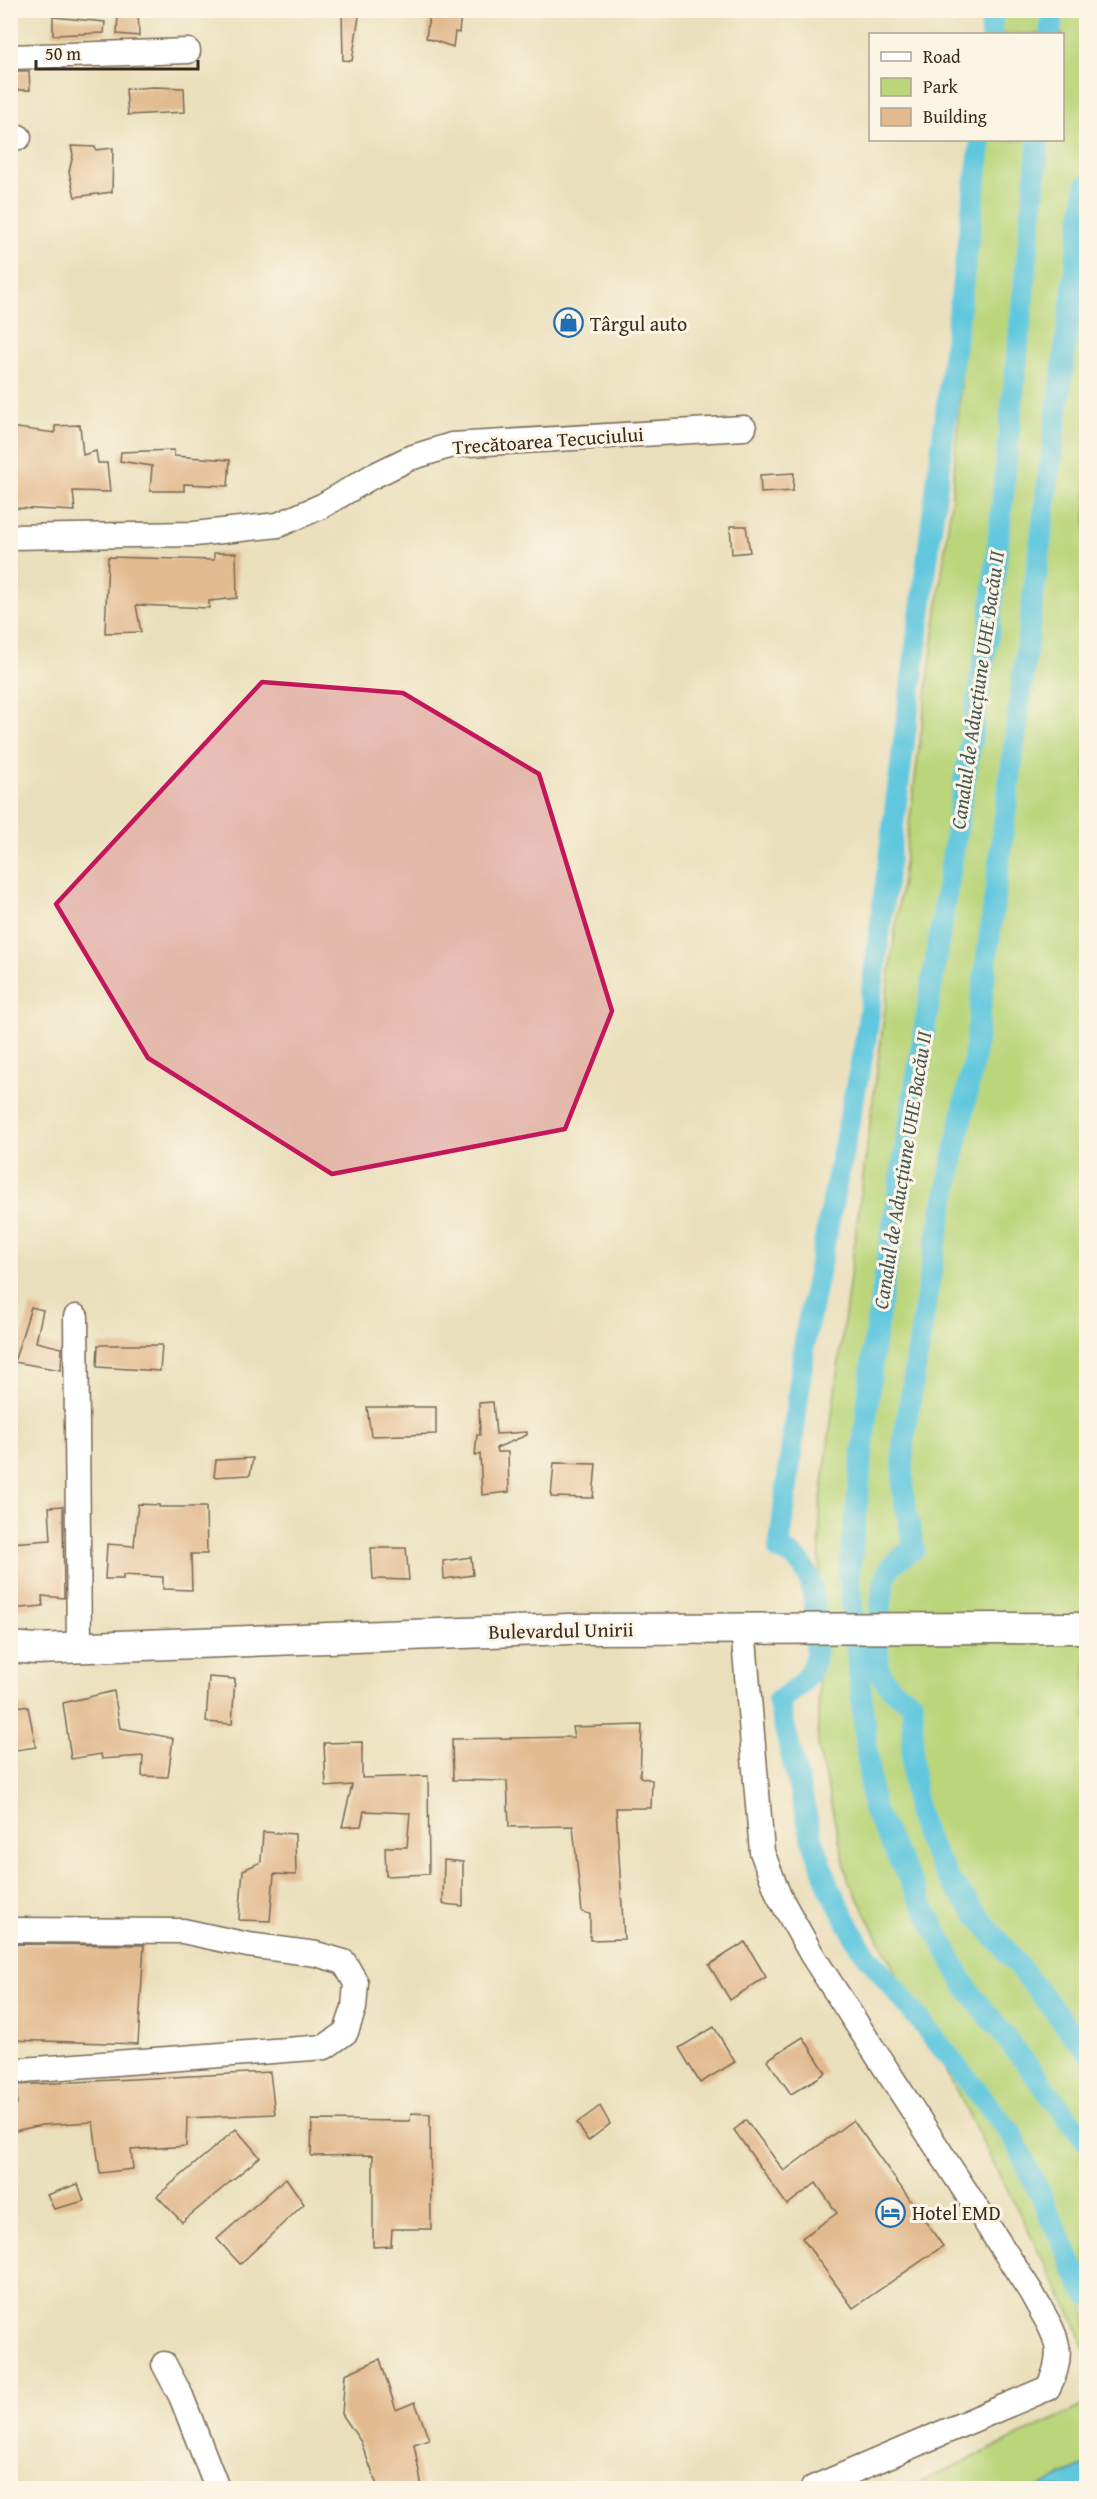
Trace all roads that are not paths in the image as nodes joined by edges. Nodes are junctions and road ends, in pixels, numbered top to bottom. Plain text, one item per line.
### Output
1 (188, 51) dead end
2 (10, 57) edge
3 (744, 428) dead end
4 (10, 537) edge
5 (76, 1317) dead end
6 (743, 1628) junction
7 (1086, 1628) edge
8 (79, 1647) junction
9 (19, 1652) edge
10 (10, 1930) edge
11 (10, 2071) edge
12 (164, 2364) dead end
13 (217, 2488) edge
14 (813, 2488) edge

1 - 2 street
3 - 4 street, Trecătoarea Tecuciului
5 - 8 street
6 - 7 main road, Bulevardul Unirii
6 - 8 main road, Bulevardul Unirii
6 - 14 street
8 - 9 main road, Bulevardul Unirii
10 - 11 street
12 - 13 street

